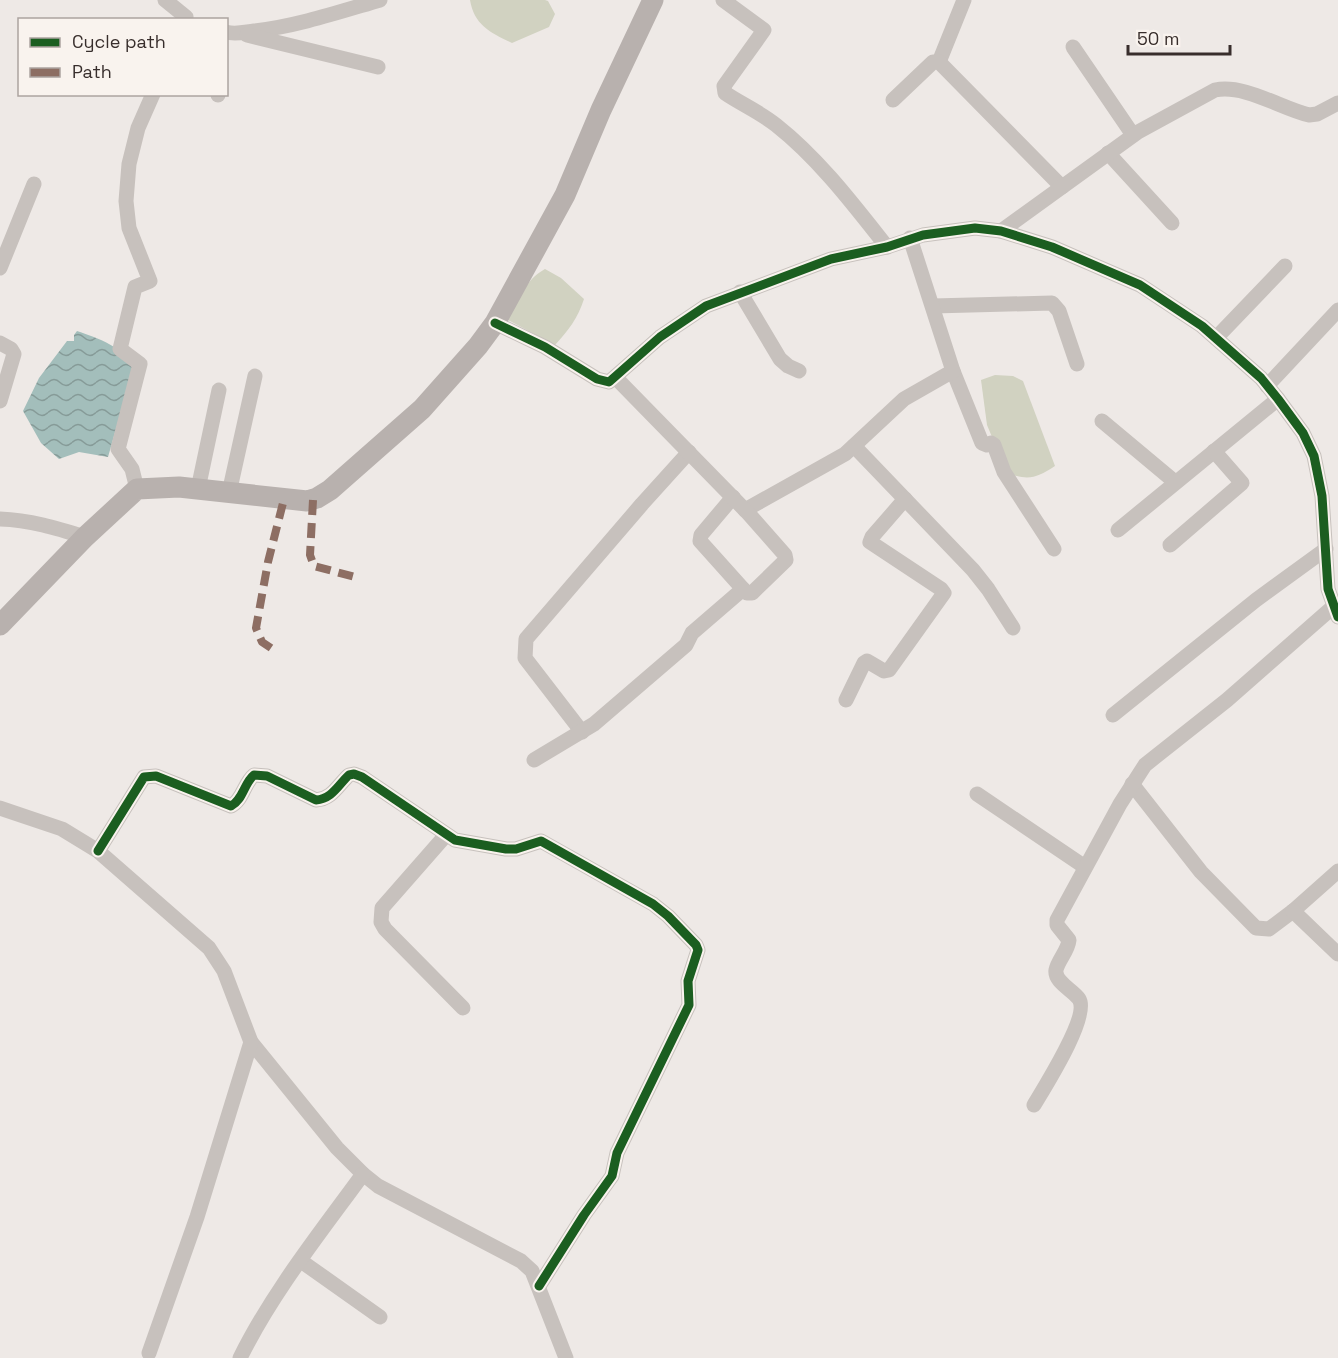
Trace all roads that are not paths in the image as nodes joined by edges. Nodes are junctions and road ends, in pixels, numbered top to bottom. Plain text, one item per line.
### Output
1 (165, 0) edge
2 (380, 0) edge
3 (653, 0) edge
4 (723, 0) edge
5 (964, 0) edge
6 (187, 18) edge
7 (233, 33) edge
8 (1073, 47) dead end
9 (939, 62) junction
10 (378, 68) dead end
11 (152, 96) edge
12 (893, 100) dead end
13 (1338, 103) edge
14 (1133, 135) junction
15 (1108, 153) junction
16 (34, 184) dead end
17 (1062, 187) junction
18 (1172, 223) dead end
19 (1001, 231) junction
20 (910, 238) junction
21 (887, 247) junction
22 (1285, 266) dead end
23 (0, 268) edge
24 (740, 292) junction
25 (933, 306) junction
26 (1338, 309) edge
27 (495, 323) junction
28 (1216, 338) junction
29 (0, 343) edge
30 (1077, 364) dead end
31 (799, 371) dead end
32 (953, 371) junction
33 (255, 376) dead end
34 (616, 378) junction
35 (1267, 386) junction
36 (219, 390) dead end
37 (1278, 399) junction
38 (0, 401) edge
39 (1102, 421) dead end
40 (854, 447) junction
41 (1214, 451) junction
42 (689, 452) junction
43 (1175, 482) junction
44 (137, 489) junction
45 (198, 489) junction
46 (229, 493) junction
47 (733, 497) junction
48 (905, 500) junction
49 (745, 510) junction
50 (0, 519) edge
51 (1118, 530) dead end
52 (85, 537) junction
53 (1170, 545) dead end
54 (1054, 549) dead end
55 (1326, 549) junction
56 (743, 589) junction
57 (1336, 612) edge
58 (0, 625) edge
59 (1014, 628) dead end
60 (846, 700) dead end
61 (1113, 715) dead end
62 (582, 732) junction
63 (534, 760) dead end
64 (1132, 783) junction
65 (977, 794) dead end
66 (0, 808) edge
67 (446, 835) junction
68 (98, 851) junction
69 (1085, 867) junction
70 (1338, 871) edge
71 (1293, 911) junction
72 (1338, 954) edge
73 (463, 1008) dead end
74 (251, 1042) junction
75 (1034, 1105) dead end
76 (363, 1174) junction
77 (300, 1261) junction
78 (539, 1286) junction
79 (380, 1317) dead end
80 (149, 1353) dead end
81 (242, 1357) edge
82 (566, 1358) edge

1 - 6 street
2 - 7 street
3 - 27 street
4 - 21 street
5 - 9 street
7 - 10 street
8 - 14 street
9 - 12 street
9 - 17 street
11 - 44 street
13 - 14 street
14 - 15 street
15 - 17 street
15 - 18 street
16 - 23 street
17 - 19 street
19 - 20 street
19 - 28 street
20 - 21 street
20 - 25 street
21 - 24 street
22 - 28 street
24 - 31 street
24 - 34 street
25 - 30 street
25 - 32 street
26 - 35 street
27 - 34 street
27 - 46 street
28 - 35 street
29 - 38 street
32 - 40 street
32 - 54 street
33 - 46 street
34 - 42 street
35 - 37 street
36 - 45 street
37 - 41 street
37 - 55 street
39 - 43 street
40 - 48 street
40 - 49 street
41 - 43 street
41 - 53 street
42 - 47 street
42 - 62 street
43 - 51 street
44 - 45 street
44 - 52 street
45 - 46 street
47 - 49 street
47 - 56 street
48 - 59 street
48 - 60 street
49 - 56 street
50 - 52 street
52 - 58 street
55 - 57 street
55 - 61 street
56 - 62 street
57 - 64 street
62 - 63 street
64 - 69 street
64 - 71 street
65 - 69 street
66 - 68 street
67 - 68 street
67 - 73 street
67 - 78 street
68 - 74 street
69 - 75 street
70 - 71 street
71 - 72 street
74 - 76 street
74 - 80 street
76 - 77 street
76 - 78 street
77 - 79 street
77 - 81 street
78 - 82 street

